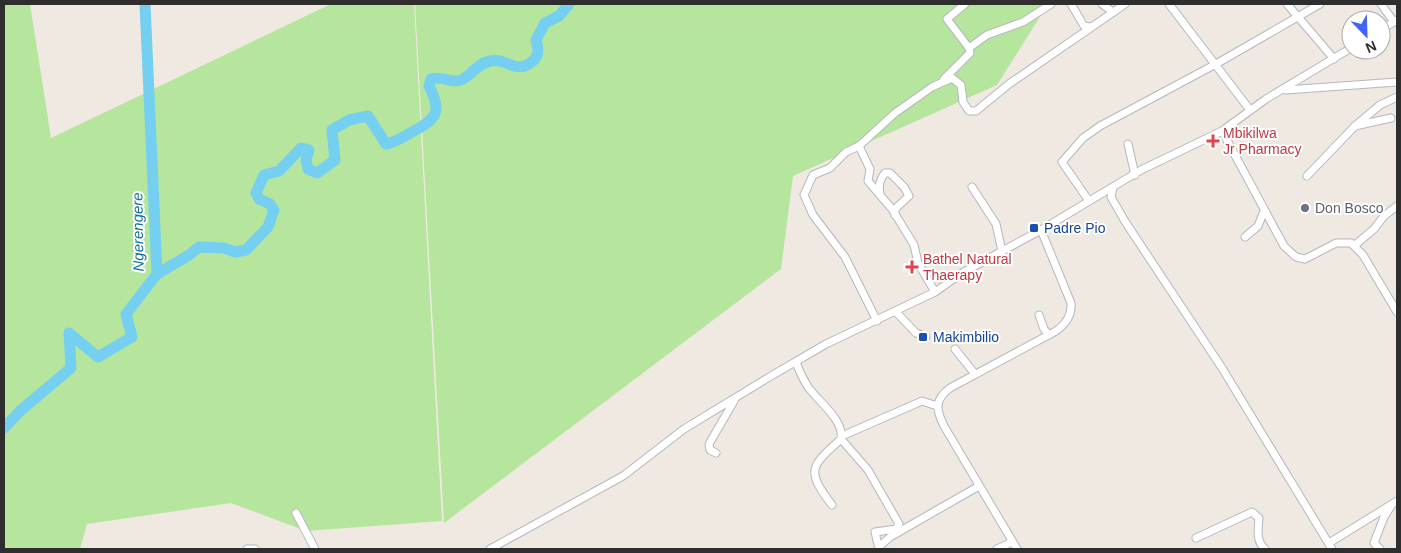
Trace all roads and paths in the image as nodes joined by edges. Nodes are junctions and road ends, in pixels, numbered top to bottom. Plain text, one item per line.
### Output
1 (965, 4) edge
2 (1051, 4) edge
3 (1071, 4) edge
4 (1102, 4) edge
5 (1125, 4) edge
6 (1169, 4) edge
7 (1287, 4) edge
8 (1320, 4) edge
9 (1381, 4) edge
10 (1113, 12) junction
11 (1298, 17) junction
12 (1396, 21) edge
13 (1090, 27) junction
14 (969, 48) junction
15 (1341, 54) edge
16 (1334, 58) junction
17 (1216, 64) junction
18 (943, 81) junction
19 (1397, 82) edge
20 (1283, 90) junction
21 (1397, 96) edge
22 (1250, 110) junction
23 (1390, 118) dead end
24 (1355, 126) junction
25 (1222, 131) junction
26 (1128, 144) dead end
27 (859, 146) junction
28 (1135, 175) junction
29 (1307, 176) dead end
30 (972, 187) dead end
31 (1112, 188) junction
32 (880, 195) junction
33 (1089, 201) junction
34 (1397, 206) edge
35 (1264, 211) junction
36 (895, 215) junction
37 (1042, 230) junction
38 (1245, 237) dead end
39 (1355, 245) junction
40 (1002, 251) junction
41 (935, 292) junction
42 (896, 312) junction
43 (1397, 312) edge
44 (1039, 315) dead end
45 (877, 321) junction
46 (1049, 335) junction
47 (926, 337) dead end
48 (955, 349) dead end
49 (796, 362) junction
50 (975, 374) junction
51 (734, 400) junction
52 (937, 406) junction
53 (842, 438) junction
54 (716, 452) dead end
55 (979, 486) junction
56 (1395, 502) edge
57 (832, 505) dead end
58 (296, 514) dead end
59 (1196, 538) dead end
60 (1012, 542) junction
61 (1331, 546) edge
62 (247, 549) edge
63 (256, 549) edge
64 (314, 549) edge
65 (490, 549) edge
66 (879, 549) edge
67 (997, 549) edge
68 (1017, 549) edge
69 (1265, 549) edge
70 (1380, 549) edge

1 - 14 street
2 - 14 street
3 - 13 street
4 - 10 street
5 - 10 street
6 - 17 street
7 - 11 street
8 - 11 street
9 - 12 street
10 - 13 street
11 - 16 street
11 - 17 street
13 - 18 street
14 - 18 street
15 - 16 street
16 - 20 street
17 - 22 street
17 - 33 street
18 - 27 street
19 - 20 street
20 - 22 street
21 - 24 street
22 - 25 street
23 - 24 street
24 - 29 street
25 - 28 street
25 - 35 street
26 - 28 street
27 - 32 street
27 - 45 street
28 - 31 street
30 - 40 street
31 - 33 street
31 - 61 street
32 - 36 street
32 - 36 street
33 - 37 street
34 - 39 street
35 - 38 street
35 - 39 street
36 - 41 street
37 - 40 street
37 - 46 street
39 - 43 street
40 - 41 street
41 - 42 street
42 - 45 street
42 - 47 street
44 - 46 street
45 - 49 street
46 - 50 street
48 - 50 street
49 - 51 street
49 - 53 street
50 - 52 street
51 - 54 street
51 - 65 street
52 - 53 street
52 - 55 street
53 - 57 street
53 - 66 street
55 - 60 street
55 - 66 street
56 - 61 street
56 - 70 street
58 - 64 street
59 - 69 street
60 - 67 street
60 - 68 street
62 - 63 street

